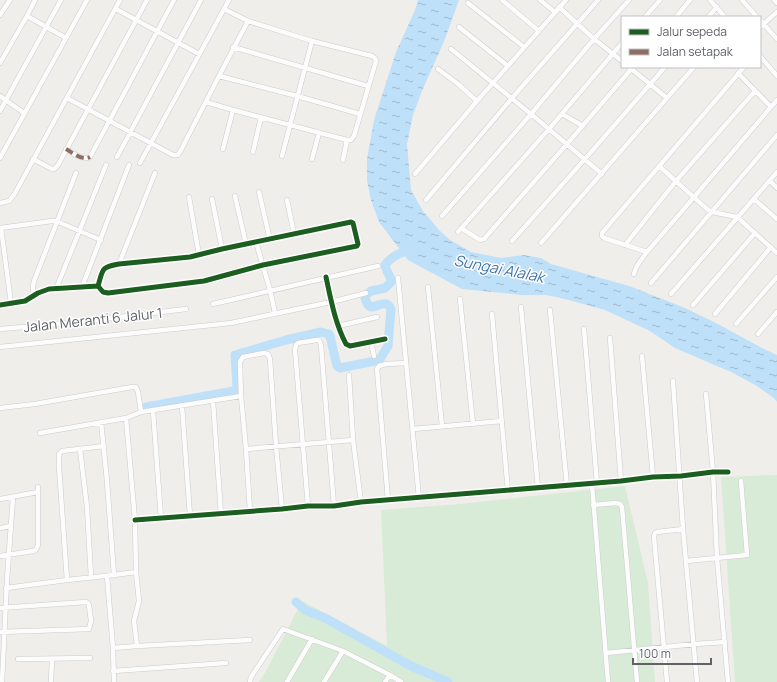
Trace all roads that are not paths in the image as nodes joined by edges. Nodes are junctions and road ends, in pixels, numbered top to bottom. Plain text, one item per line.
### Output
1 (10, 0) edge
2 (35, 0) edge
3 (61, 0) edge
4 (87, 0) edge
5 (120, 0) edge
6 (146, 0) edge
7 (174, 0) edge
8 (201, 0) edge
9 (228, 0) edge
10 (502, 0) edge
11 (540, 0) edge
12 (566, 0) edge
13 (598, 0) edge
14 (629, 0) edge
15 (660, 0) edge
16 (690, 0) edge
17 (710, 0) edge
18 (742, 0) edge
19 (774, 0) edge
20 (468, 3) dead end
21 (777, 3) edge
22 (560, 7) junction
23 (717, 8) junction
24 (116, 9) junction
25 (224, 9) junction
26 (555, 12) junction
27 (777, 12) edge
28 (0, 15) edge
29 (27, 16) junction
30 (646, 16) edge
31 (677, 16) edge
32 (711, 16) edge
33 (724, 16) edge
34 (756, 16) edge
35 (136, 20) junction
36 (248, 21) junction
37 (577, 24) junction
38 (761, 24) edge
39 (46, 27) junction
40 (459, 27) dead end
41 (539, 31) junction
42 (157, 32) junction
43 (66, 38) junction
44 (594, 38) junction
45 (777, 39) edge
46 (312, 41) junction
47 (178, 43) junction
48 (621, 44) edge
49 (233, 48) junction
50 (524, 48) junction
51 (451, 49) dead end
52 (612, 53) junction
53 (199, 54) junction
54 (761, 57) edge
55 (621, 60) edge
56 (0, 63) edge
57 (508, 66) junction
58 (304, 68) junction
59 (631, 68) edge
60 (664, 68) edge
61 (693, 68) edge
62 (743, 68) edge
63 (438, 69) dead end
64 (738, 73) junction
65 (218, 76) junction
66 (777, 76) edge
67 (493, 83) junction
68 (650, 84) junction
69 (368, 86) junction
70 (755, 90) junction
71 (0, 96) edge
72 (297, 96) junction
73 (67, 98) junction
74 (512, 98) junction
75 (667, 98) junction
76 (6, 100) junction
77 (777, 100) edge
78 (477, 101) junction
79 (206, 102) junction
80 (771, 107) junction
81 (87, 110) junction
82 (233, 110) junction
83 (0, 111) edge
84 (24, 113) junction
85 (360, 114) junction
86 (531, 114) junction
87 (562, 114) junction
88 (261, 117) junction
89 (110, 121) junction
90 (289, 124) junction
91 (583, 126) junction
92 (549, 129) junction
93 (130, 132) junction
94 (319, 133) junction
95 (777, 135) edge
96 (347, 140) junction
97 (151, 143) junction
98 (567, 144) junction
99 (223, 148) dead end
100 (66, 149) junction
101 (252, 152) dead end
102 (282, 156) dead end
103 (117, 157) dead end
104 (0, 158) edge
105 (312, 159) dead end
106 (585, 159) junction
107 (33, 160) junction
108 (343, 160) dead end
109 (140, 163) dead end
110 (106, 165) dead end
111 (130, 165) dead end
112 (659, 166) junction
113 (777, 172) edge
114 (76, 173) dead end
115 (155, 173) dead end
116 (415, 174) dead end
117 (602, 174) junction
118 (676, 181) junction
119 (770, 181) junction
120 (777, 188) edge
121 (259, 192) dead end
122 (235, 196) dead end
123 (189, 197) dead end
124 (694, 198) junction
125 (212, 199) dead end
126 (754, 199) junction
127 (287, 200) dead end
128 (426, 200) dead end
129 (0, 203) edge
130 (712, 212) junction
131 (442, 216) dead end
132 (737, 217) junction
133 (777, 219) edge
134 (56, 221) junction
135 (1, 228) edge
136 (79, 231) junction
137 (755, 233) junction
138 (294, 234) junction
139 (101, 240) junction
140 (270, 240) junction
141 (256, 242) junction
142 (512, 242) dead end
143 (541, 243) dead end
144 (246, 244) junction
145 (625, 245) junction
146 (771, 247) junction
147 (222, 249) junction
148 (647, 252) junction
149 (777, 253) edge
150 (198, 254) junction
151 (119, 264) junction
152 (263, 265) junction
153 (378, 266) dead end
154 (634, 274) dead end
155 (326, 277) junction
156 (777, 277) edge
157 (398, 278) dead end
158 (651, 283) dead end
159 (98, 286) junction
160 (82, 287) junction
161 (428, 287) dead end
162 (56, 289) junction
163 (270, 290) junction
164 (366, 293) dead end
165 (671, 294) dead end
166 (33, 296) junction
167 (460, 299) dead end
168 (331, 302) junction
169 (11, 303) junction
170 (213, 304) dead end
171 (0, 305) edge
172 (693, 305) dead end
173 (521, 307) dead end
174 (186, 309) dead end
175 (550, 310) dead end
176 (777, 312) edge
177 (275, 313) junction
178 (492, 314) dead end
179 (715, 314) dead end
180 (377, 317) dead end
181 (736, 324) dead end
182 (338, 326) junction
183 (0, 329) edge
184 (584, 329) dead end
185 (758, 334) dead end
186 (610, 338) dead end
187 (385, 339) dead end
188 (371, 342) junction
189 (0, 347) edge
190 (374, 356) dead end
191 (642, 356) dead end
192 (406, 362) junction
193 (349, 375) dead end
194 (673, 380) dead end
195 (706, 394) dead end
196 (241, 396) junction
197 (213, 401) junction
198 (182, 406) junction
199 (0, 408) edge
200 (153, 410) junction
201 (141, 412) junction
202 (126, 418) junction
203 (502, 421) junction
204 (100, 422) junction
205 (473, 424) junction
206 (442, 426) junction
207 (413, 429) junction
208 (40, 433) dead end
209 (353, 440) junction
210 (329, 441) junction
211 (302, 444) junction
212 (104, 446) junction
213 (276, 446) junction
214 (80, 449) junction
215 (246, 449) junction
216 (712, 472) junction
217 (728, 472) dead end
218 (680, 476) junction
219 (653, 477) junction
220 (621, 481) junction
221 (741, 481) dead end
222 (594, 483) junction
223 (38, 486) dead end
224 (567, 486) junction
225 (538, 488) junction
226 (508, 490) junction
227 (38, 492) junction
228 (13, 497) junction
229 (419, 498) junction
230 (0, 499) edge
231 (388, 500) junction
232 (361, 502) junction
233 (593, 505) junction
234 (308, 506) junction
235 (334, 506) junction
236 (282, 509) junction
237 (250, 511) junction
238 (221, 514) junction
239 (190, 516) junction
240 (161, 518) junction
241 (135, 520) junction
242 (11, 526) junction
243 (0, 528) edge
244 (684, 529) junction
245 (8, 554) junction
246 (0, 556) edge
247 (717, 558) junction
248 (686, 561) junction
249 (136, 572) junction
250 (114, 575) junction
251 (107, 576) junction
252 (91, 577) junction
253 (67, 580) junction
254 (6, 588) junction
255 (2, 608) edge
256 (2, 632) edge
257 (312, 639) junction
258 (250, 640) dead end
259 (725, 642) junction
260 (695, 644) junction
261 (137, 646) junction
262 (665, 647) junction
263 (113, 648) junction
264 (634, 650) junction
265 (342, 651) junction
266 (606, 653) junction
267 (90, 658) dead end
268 (18, 659) dead end
269 (52, 659) junction
270 (226, 663) dead end
271 (113, 671) junction
272 (390, 675) junction
273 (2, 682) edge
274 (51, 682) edge
275 (114, 682) edge
276 (250, 682) edge
277 (287, 682) edge
278 (324, 682) edge
279 (385, 682) edge
280 (401, 682) edge
281 (608, 682) edge
282 (637, 682) edge
283 (667, 682) edge
284 (697, 682) edge
285 (728, 682) edge

1 - 28 street
2 - 29 street
3 - 39 street
4 - 43 street
5 - 24 street
6 - 35 street
7 - 42 street
8 - 47 street
9 - 25 street
10 - 41 street
11 - 26 street
12 - 22 street
13 - 37 street
14 - 44 street
15 - 30 street
16 - 31 street
17 - 23 street
18 - 34 street
19 - 21 street
20 - 50 street
22 - 26 street
22 - 37 street
23 - 32 street
23 - 33 street
24 - 35 street
24 - 73 street
25 - 36 street
25 - 53 street
26 - 41 street
27 - 38 street
29 - 39 street
29 - 56 street
35 - 42 street
35 - 81 street
36 - 46 street
36 - 49 street
37 - 44 street
37 - 74 street
38 - 45 street
39 - 43 street
39 - 76 street
40 - 57 street
41 - 50 street
42 - 47 street
42 - 89 street
43 - 84 street
44 - 52 street
44 - 86 street
46 - 58 street
46 - 69 street
47 - 53 street
47 - 93 street
48 - 52 street
49 - 58 street
49 - 65 street
50 - 57 street
51 - 67 street
52 - 55 street
52 - 87 street
53 - 97 street
54 - 66 street
57 - 67 street
58 - 69 street
58 - 72 street
59 - 68 street
59 - 91 street
60 - 68 street
61 - 75 street
62 - 64 street
63 - 78 street
64 - 70 street
64 - 112 street
65 - 72 street
65 - 79 street
67 - 74 street
67 - 78 street
68 - 75 street
68 - 106 street
69 - 85 street
70 - 80 street
70 - 118 street
71 - 76 street
72 - 85 street
72 - 90 street
73 - 81 street
73 - 107 street
74 - 86 street
74 - 128 street
75 - 117 street
76 - 83 street
76 - 84 street
77 - 80 street
78 - 116 street
79 - 82 street
79 - 97 street
80 - 124 street
81 - 89 street
81 - 100 street
82 - 88 street
82 - 99 street
84 - 104 street
85 - 96 street
86 - 92 street
86 - 131 street
87 - 91 street
87 - 92 street
88 - 90 street
88 - 101 street
89 - 93 street
89 - 100 street
90 - 94 street
90 - 102 street
91 - 98 street
92 - 98 street
92 - 98 street
93 - 97 street
93 - 103 street
94 - 96 street
94 - 105 street
95 - 130 street
96 - 108 street
97 - 109 street
98 - 106 street
100 - 107 street
106 - 117 street
106 - 142 street
107 - 129 street
110 - 136 street
111 - 139 street
112 - 118 street
112 - 145 street
113 - 119 street
114 - 134 street
115 - 151 street
117 - 143 street
118 - 124 street
118 - 145 street
119 - 120 street
119 - 126 street
121 - 140 street
122 - 144 street
123 - 150 street
124 - 130 street
124 - 148 street
125 - 147 street
126 - 132 street
126 - 133 street
127 - 138 street
130 - 132 street
130 - 158 street
132 - 137 street
132 - 165 street
134 - 135 street
134 - 136 street
134 - 166 street
135 - 169 street
136 - 139 street
136 - 162 street
137 - 146 street
137 - 172 street
138 - 140 street
138 - 152 street
139 - 160 street
140 - 141 street
141 - 144 street
141 - 152 street
144 - 147 street
145 - 148 street
146 - 149 street
146 - 179 street
147 - 150 street
148 - 154 street
150 - 151 street
151 - 159 street
152 - 159 street
152 - 163 street
153 - 155 street
155 - 163 street
155 - 168 street
156 - 181 street
157 - 192 street
159 - 160 street
160 - 162 street
161 - 206 street
162 - 166 street
163 - 170 street
163 - 177 street
164 - 168 street
166 - 169 street
167 - 205 street
168 - 177 street
168 - 182 street
169 - 171 street
173 - 225 street
174 - 183 street, Jalan Meranti 6 Jalur 1
175 - 224 street
176 - 185 street
177 - 189 street
178 - 203 street
180 - 182 street
182 - 188 street
184 - 222 street
186 - 220 street
187 - 188 street
188 - 190 street
191 - 219 street
192 - 207 street
192 - 231 street
193 - 209 street
194 - 218 street
195 - 216 street
196 - 197 street
196 - 213 street
196 - 215 street
197 - 198 street
197 - 238 street
198 - 200 street
198 - 239 street
199 - 201 street
200 - 201 street
200 - 240 street
201 - 202 street
202 - 204 street
202 - 241 street
203 - 205 street
203 - 226 street
204 - 208 street
204 - 212 street
205 - 206 street
206 - 207 street
207 - 229 street
209 - 210 street
209 - 232 street
210 - 211 street
210 - 211 street
210 - 235 street
211 - 213 street
211 - 234 street
212 - 214 street
212 - 250 street
213 - 215 street
213 - 236 street
214 - 252 street
214 - 253 street
215 - 237 street
216 - 217 street
216 - 218 street
216 - 247 street
218 - 219 street
218 - 244 street
219 - 220 street
220 - 222 street
221 - 247 street
222 - 224 street
222 - 233 street
223 - 227 street
224 - 225 street
225 - 226 street
226 - 229 street
227 - 228 street
227 - 245 street
228 - 230 street
228 - 242 street
229 - 231 street
231 - 232 street
232 - 235 street
233 - 264 street
233 - 266 street
234 - 235 street
234 - 236 street
236 - 237 street
237 - 238 street
238 - 239 street
239 - 240 street
240 - 241 street
241 - 249 street
242 - 243 street
242 - 245 street
244 - 248 street
244 - 262 street
245 - 246 street
245 - 254 street
247 - 248 street
247 - 259 street
248 - 260 street
249 - 250 street
249 - 261 street
250 - 251 street
251 - 252 street
251 - 263 street
252 - 253 street
253 - 254 street
254 - 255 street
255 - 256 street
255 - 256 street
256 - 273 street
257 - 265 street
257 - 276 street
257 - 277 street
258 - 261 street
259 - 260 street
259 - 285 street
260 - 262 street
260 - 284 street
261 - 263 street
262 - 264 street
262 - 283 street
263 - 271 street
264 - 266 street
264 - 282 street
265 - 272 street
265 - 278 street
266 - 281 street
267 - 269 street
268 - 269 street
269 - 274 street
270 - 271 street
271 - 275 street
272 - 279 street
272 - 280 street

